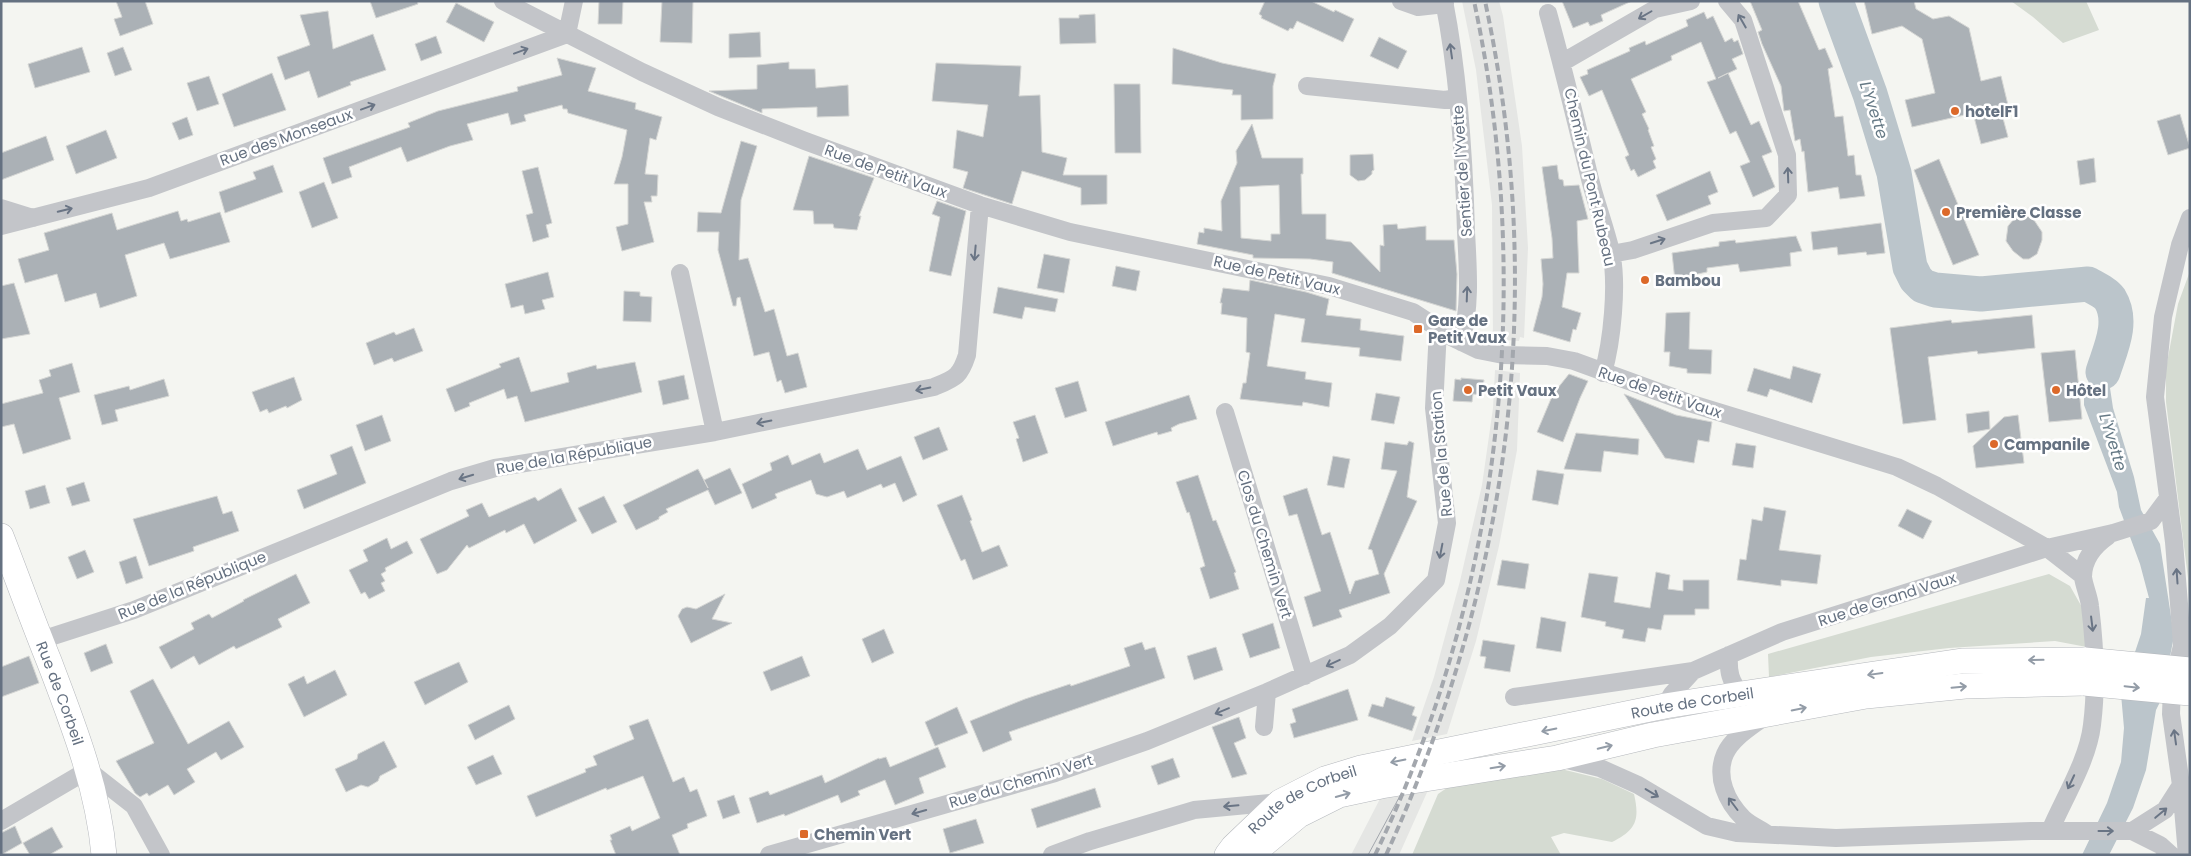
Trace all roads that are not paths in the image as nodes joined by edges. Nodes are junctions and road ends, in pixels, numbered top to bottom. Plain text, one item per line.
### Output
1 (503, 1) edge
2 (574, 1) edge
3 (1401, 1) edge
4 (1692, 1) edge
5 (1727, 1) edge
6 (1445, 3) edge
7 (1548, 13) dead end
8 (567, 34) junction
9 (1563, 62) junction
10 (1307, 86) dead end
11 (1458, 98) junction
12 (980, 205) junction
13 (1, 208) edge
14 (34, 218) junction
15 (2190, 218) edge
16 (1, 226) edge
17 (1611, 254) junction
18 (680, 274) dead end
19 (1438, 329) junction
20 (1462, 342) junction
21 (1603, 373) junction
22 (1225, 412) dead end
23 (715, 432) junction
24 (2168, 498) junction
25 (2152, 522) junction
26 (2117, 532) junction
27 (1, 536) edge
28 (2174, 542) junction
29 (2048, 548) junction
30 (6, 563) edge
31 (2083, 576) junction
32 (41, 640) junction
33 (1729, 655) junction
34 (2190, 670) edge
35 (1693, 671) junction
36 (2084, 671) junction
37 (1304, 676) junction
38 (1267, 692) junction
39 (2190, 693) edge
40 (1741, 694) junction
41 (1514, 697) dead end
42 (1665, 706) junction
43 (1767, 715) junction
44 (1264, 727) dead end
45 (1557, 758) junction
46 (1448, 763) junction
47 (88, 770) junction
48 (2186, 789) edge
49 (1280, 802) junction
50 (1, 821) edge
51 (2050, 831) junction
52 (2132, 831) junction
53 (1770, 835) junction
54 (104, 855) edge
55 (161, 855) edge
56 (769, 855) edge
57 (1052, 855) edge
58 (1227, 855) edge
59 (1256, 855) edge
60 (2171, 855) edge
61 (2187, 855) edge

1 - 8 street, Rue de Petit Vaux
2 - 8 street
3 - 6 street
4 -> 9 street
17 -> 5 street
11 -> 6 street, Sentier de l'Yvette
7 - 9 street, Chemin du Pont Rubeau
8 - 12 street, Rue de Petit Vaux
14 -> 8 street, Rue des Monseaux
9 - 17 street, Chemin du Pont Rubeau
10 - 11 street
20 -> 11 street, Sentier de l'Yvette
12 - 19 street, Rue de Petit Vaux
12 -> 23 street, Rue de la République
13 - 14 street
14 - 16 street, Rue des Monseaux
15 - 24 street
17 - 21 street, Chemin du Pont Rubeau
18 - 23 street
19 - 20 street, Rue de Petit Vaux
19 -> 37 street, Rue de la Station
20 - 21 street, Rue de Petit Vaux
21 - 29 street, Rue de Petit Vaux
22 - 37 street, Clos du Chemin Vert
23 -> 32 street, Rue de la République
24 - 25 street
24 - 28 street
25 - 26 street, Rue de Grand Vaux
25 - 28 street
26 - 29 street, Rue de Grand Vaux
26 - 31 street
27 - 30 main road, Rue de Corbeil
48 -> 28 street
29 - 31 street, Rue de Petit Vaux
29 - 33 street, Rue de Grand Vaux
30 - 32 main road, Rue de Corbeil
31 -> 51 street
32 - 47 main road, Rue de Corbeil
33 - 35 street, Rue de Grand Vaux
33 - 40 street
34 - 36 main road, Route de Corbeil, bridge
35 - 41 street, Rue de Grand Vaux
35 - 42 street, Rue de Grand Vaux
36 -> 39 main road, Route de Corbeil, bridge
36 -> 40 main road, Route de Corbeil
43 -> 36 main road, Route de Corbeil
37 - 38 street, Rue de la Station
38 - 44 street
38 -> 56 street, Rue du Chemin Vert
40 - 42 main road, Route de Corbeil
42 -> 46 main road, Route de Corbeil
45 -> 43 main road, Route de Corbeil
53 -> 43 street
46 -> 45 main road, Route de Corbeil
45 -> 53 street
46 -> 49 main road, Route de Corbeil
59 -> 46 main road, Route de Corbeil
47 - 50 street
47 - 54 main road, Rue de Corbeil
47 - 55 street
52 -> 48 street
48 - 61 street
49 -> 57 street
49 - 58 main road, Route de Corbeil
51 -> 52 street
51 - 53 street
52 - 60 street

